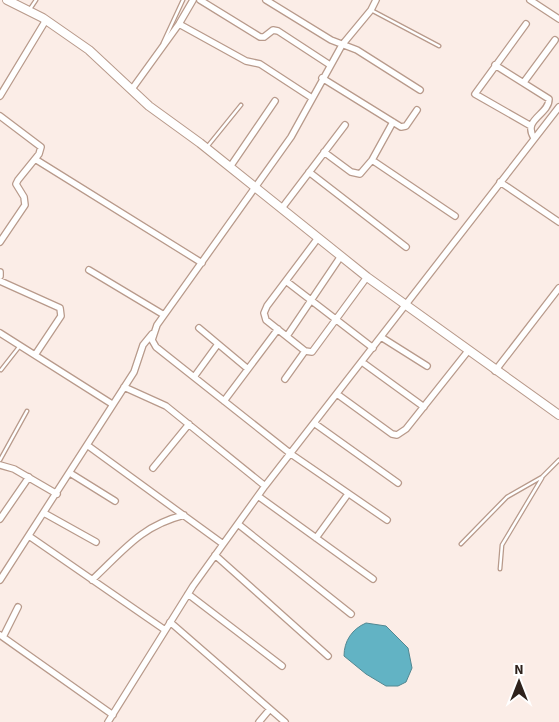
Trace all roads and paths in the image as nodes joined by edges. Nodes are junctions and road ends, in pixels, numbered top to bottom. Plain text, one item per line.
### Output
1 (7, 0) edge
2 (36, 0) edge
3 (183, 0) edge
4 (193, 0) edge
5 (200, 0) edge
6 (266, 0) edge
7 (376, 0) edge
8 (530, 0) edge
9 (371, 10) junction
10 (29, 11) junction
11 (559, 19) edge
12 (46, 20) junction
13 (179, 24) junction
14 (526, 24) dead end
15 (555, 40) dead end
16 (342, 45) junction
17 (439, 46) dead end
18 (160, 51) junction
19 (330, 64) junction
20 (496, 65) junction
21 (322, 78) junction
22 (524, 82) junction
23 (132, 89) junction
24 (420, 90) dead end
25 (0, 96) edge
26 (312, 98) junction
27 (275, 101) dead end
28 (240, 105) dead end
29 (559, 106) edge
30 (417, 110) dead end
31 (0, 116) edge
32 (393, 122) junction
33 (345, 125) dead end
34 (531, 126) junction
35 (534, 138) junction
36 (206, 148) junction
37 (324, 152) junction
38 (35, 159) junction
39 (372, 160) junction
40 (230, 167) junction
41 (309, 172) junction
42 (500, 182) junction
43 (257, 188) junction
44 (282, 208) junction
45 (455, 216) dead end
46 (559, 222) edge
47 (318, 238) junction
48 (0, 242) edge
49 (406, 247) dead end
50 (341, 256) junction
51 (202, 263) junction
52 (89, 270) dead end
53 (0, 272) edge
54 (0, 276) edge
55 (367, 277) junction
56 (286, 281) junction
57 (0, 282) edge
58 (559, 288) edge
59 (310, 302) junction
60 (406, 307) junction
61 (164, 315) junction
62 (336, 321) junction
63 (199, 328) dead end
64 (278, 329) junction
65 (0, 333) edge
66 (152, 333) junction
67 (287, 336) junction
68 (381, 337) junction
69 (218, 344) junction
70 (20, 345) junction
71 (373, 348) junction
72 (305, 351) junction
73 (468, 351) junction
74 (35, 355) junction
75 (362, 362) junction
76 (428, 366) dead end
77 (248, 369) junction
78 (1, 370) edge
79 (495, 370) junction
80 (194, 377) junction
81 (285, 379) dead end
82 (124, 387) junction
83 (337, 394) junction
84 (224, 401) junction
85 (112, 404) junction
86 (424, 407) junction
87 (27, 411) dead end
88 (559, 415) edge
89 (314, 423) junction
90 (189, 424) junction
91 (87, 444) junction
92 (291, 454) junction
93 (0, 460) edge
94 (559, 460) edge
95 (0, 465) edge
96 (153, 468) dead end
97 (70, 473) junction
98 (542, 476) junction
99 (29, 478) junction
100 (398, 483) dead end
101 (265, 486) junction
102 (57, 494) junction
103 (348, 494) junction
104 (258, 496) junction
105 (115, 501) dead end
106 (44, 513) junction
107 (184, 515) junction
108 (0, 519) edge
109 (387, 520) dead end
110 (238, 524) junction
111 (29, 536) junction
112 (316, 538) junction
113 (96, 542) dead end
114 (223, 544) junction
115 (461, 544) dead end
116 (215, 555) junction
117 (500, 569) dead end
118 (373, 579) dead end
119 (0, 580) edge
120 (92, 580) junction
121 (188, 594) junction
122 (18, 607) dead end
123 (351, 614) dead end
124 (170, 622) junction
125 (164, 630) junction
126 (2, 636) edge
127 (328, 656) dead end
128 (282, 666) dead end
129 (270, 709) junction
130 (113, 715) junction
131 (108, 722) edge
132 (259, 722) edge
133 (286, 722) edge

1 - 10 street
2 - 10 lane
3 - 18 lane
4 - 13 street
5 - 19 street
6 - 16 street
7 - 9 street
8 - 11 street
9 - 16 street
9 - 17 lane
10 - 12 street
12 - 23 street
12 - 25 street
13 - 18 street
13 - 26 street
14 - 20 street
15 - 22 street
16 - 19 street
16 - 24 street
18 - 23 street
19 - 21 street
20 - 22 street
20 - 34 street
21 - 26 street
21 - 32 street
22 - 34 street
23 - 36 street
26 - 43 street
27 - 40 street
28 - 36 lane
29 - 35 street
30 - 32 street
31 - 38 street
32 - 39 street
33 - 37 street
34 - 35 street
35 - 42 street
36 - 40 street
37 - 39 street
37 - 41 street
38 - 48 street
38 - 51 street
39 - 45 street
40 - 43 street
41 - 44 street
41 - 49 street
42 - 46 street
42 - 60 street
43 - 44 street
43 - 51 street
44 - 47 street
47 - 50 street
47 - 56 street
50 - 55 street
50 - 59 street
51 - 61 street
52 - 61 street
53 - 54 street
55 - 60 street
55 - 62 street
56 - 59 street
56 - 64 street
57 - 74 street
58 - 79 street
59 - 62 street
59 - 67 street
60 - 68 street
60 - 73 street
61 - 66 street
62 - 71 street
62 - 72 street
63 - 69 street
64 - 67 street
64 - 77 street
65 - 70 street
66 - 80 street
66 - 82 street
67 - 72 street
68 - 71 street
68 - 76 street
69 - 77 street
69 - 80 street
70 - 74 street
70 - 78 lane
71 - 75 street
72 - 81 street
73 - 79 street
73 - 86 street
74 - 85 street
75 - 83 street
75 - 86 street
77 - 84 street
79 - 88 street
80 - 84 street
82 - 85 street
82 - 90 street
83 - 86 street
83 - 89 street
84 - 92 street
85 - 91 street
87 - 93 lane
89 - 92 street
89 - 100 street
90 - 96 street
90 - 101 street
91 - 97 street
91 - 107 street
92 - 101 street
92 - 103 street
94 - 98 lane
95 - 99 street
97 - 102 street
97 - 105 street
98 - 115 lane
98 - 117 lane
99 - 102 street
99 - 108 street
101 - 104 street
102 - 106 street
103 - 109 street
103 - 112 street
104 - 110 street
104 - 112 street
106 - 111 street
106 - 113 street
107 - 114 street
107 - 120 street
110 - 114 street
110 - 123 street
111 - 119 street
111 - 120 street
112 - 118 street
114 - 116 street
116 - 121 street
116 - 127 street
120 - 125 street
121 - 124 street
121 - 128 street
122 - 126 street
124 - 125 street
124 - 129 street
125 - 130 street
126 - 130 street
129 - 132 street
129 - 133 street
130 - 131 street

